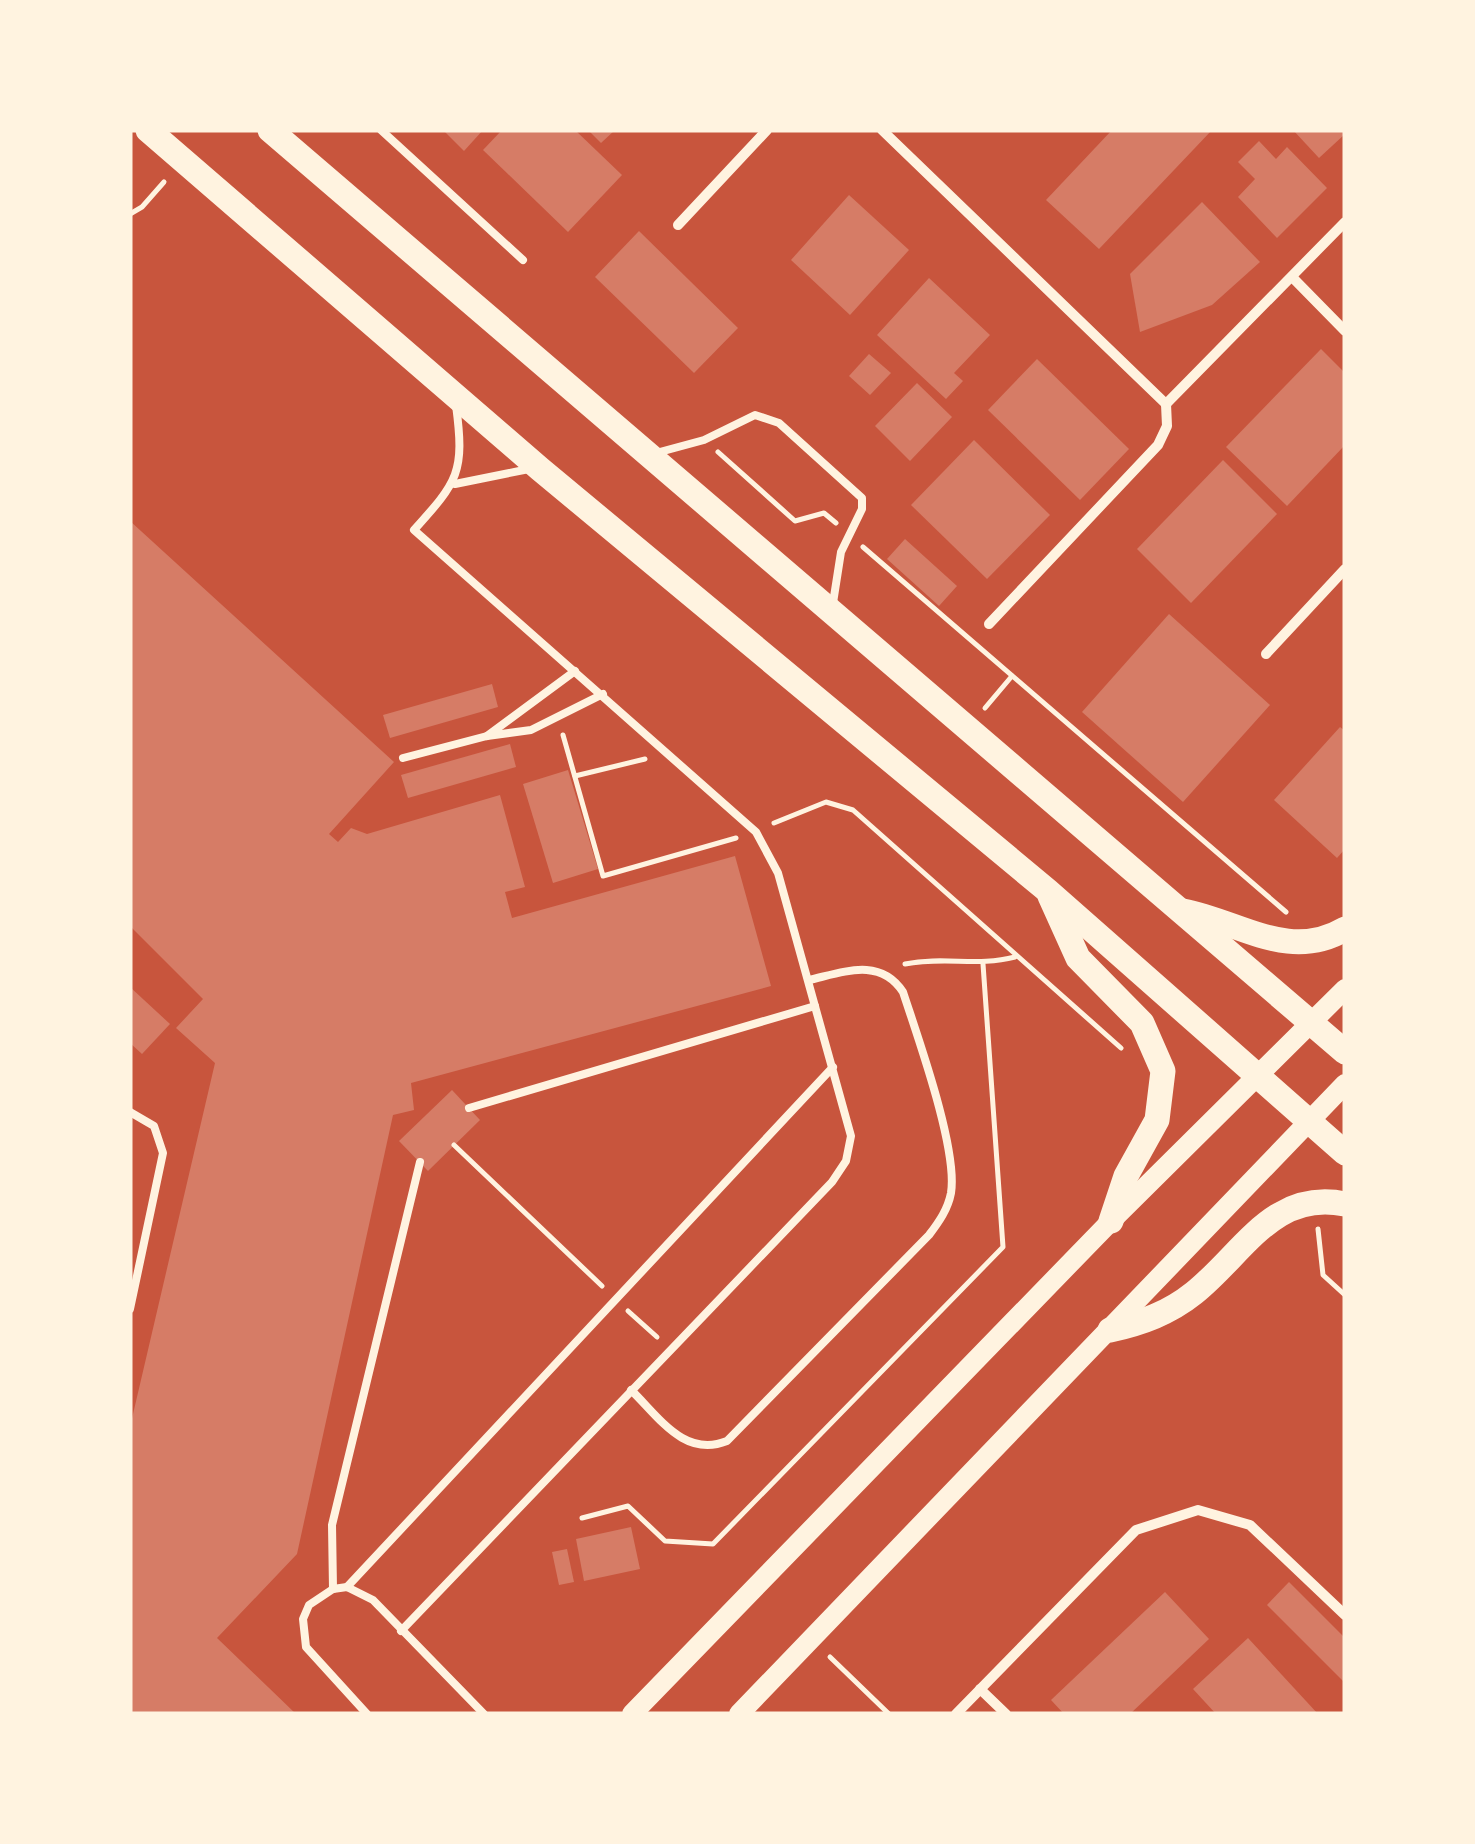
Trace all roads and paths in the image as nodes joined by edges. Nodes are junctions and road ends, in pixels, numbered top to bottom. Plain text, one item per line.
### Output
1 (148, 130) edge
2 (270, 130) edge
3 (381, 130) edge
4 (767, 130) edge
5 (882, 130) edge
6 (182, 159) junction
7 (130, 214) edge
8 (1345, 222) edge
9 (678, 225) dead end
10 (523, 260) dead end
11 (1293, 278) junction
12 (1345, 331) edge
13 (454, 394) junction
14 (1166, 404) junction
15 (704, 440) junction
16 (646, 455) junction
17 (540, 469) junction
18 (455, 484) junction
19 (848, 534) junction
20 (1345, 570) edge
21 (834, 612) junction
22 (989, 624) dead end
23 (1266, 654) dead end
24 (575, 671) junction
25 (1012, 676) junction
26 (602, 694) junction
27 (558, 718) junction
28 (968, 728) junction
29 (487, 736) junction
30 (671, 753) junction
31 (403, 758) dead end
32 (575, 776) junction
33 (756, 832) junction
34 (1048, 891) junction
35 (1180, 910) junction
36 (1345, 929) edge
37 (1303, 944) junction
38 (1015, 957) junction
39 (877, 970) junction
40 (809, 980) junction
41 (1345, 989) edge
42 (815, 1006) junction
43 (1311, 1023) junction
44 (1345, 1052) edge
45 (833, 1066) junction
46 (1163, 1071) junction
47 (1257, 1075) junction
48 (1345, 1084) edge
49 (469, 1108) dead end
50 (130, 1112) edge
51 (1310, 1122) junction
52 (454, 1145) dead end
53 (1345, 1153) edge
54 (420, 1162) dead end
55 (1316, 1201) junction
56 (1345, 1204) edge
57 (1111, 1221) junction
58 (1345, 1294) edge
59 (616, 1299) junction
60 (130, 1309) edge
61 (1110, 1330) junction
62 (670, 1350) junction
63 (631, 1390) junction
64 (348, 1588) junction
65 (332, 1589) junction
66 (1345, 1615) edge
67 (402, 1630) junction
68 (811, 1640) junction
69 (980, 1689) junction
70 (363, 1713) edge
71 (484, 1714) edge
72 (632, 1714) edge
73 (739, 1714) edge
74 (889, 1714) edge
75 (956, 1714) edge
76 (1006, 1714) edge

1 - 6 main road
2 - 16 main road
3 - 10 lane
4 - 9 street
5 - 14 street
6 - 7 path
6 - 13 main road
8 - 11 street
11 - 12 street
11 - 14 street
13 - 17 main road
13 - 18 lane
14 - 22 street
15 - 16 lane
15 - 19 path
15 - 19 lane
16 - 21 main road
17 - 18 lane
17 - 34 main road
18 - 24 lane
19 - 21 lane
19 - 25 path
20 - 23 street
21 - 28 main road
24 - 26 lane
24 - 29 lane
25 - 28 path
25 - 37 path
26 - 27 lane
26 - 30 lane
27 - 29 lane
27 - 32 path
28 - 35 main road
29 - 31 lane
30 - 32 path
30 - 33 lane
32 - 33 path
33 - 38 path
33 - 40 lane
34 - 46 main road
34 - 47 main road
35 - 37 main road
35 - 43 main road
36 - 37 main road
38 - 39 path
38 - 46 path
39 - 40 lane
39 - 63 lane
40 - 42 lane
41 - 43 main road
42 - 45 lane
42 - 49 lane
43 - 44 main road
43 - 47 main road
45 - 59 lane
45 - 62 lane
46 - 57 main road
47 - 51 main road
47 - 57 main road
48 - 51 main road
50 - 60 lane
51 - 53 main road
51 - 61 main road
52 - 59 path
54 - 65 lane
55 - 56 main road
55 - 58 path
55 - 61 main road
57 - 72 main road
59 - 62 path
59 - 64 lane
61 - 68 main road
62 - 63 lane
63 - 67 lane
64 - 65 lane
64 - 67 lane
65 - 70 lane
66 - 69 street
67 - 71 lane
68 - 73 main road
68 - 74 path
69 - 75 street
69 - 76 street

